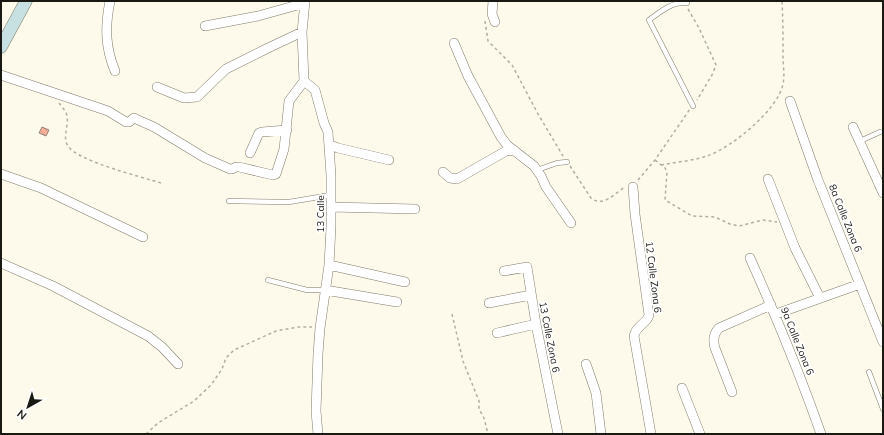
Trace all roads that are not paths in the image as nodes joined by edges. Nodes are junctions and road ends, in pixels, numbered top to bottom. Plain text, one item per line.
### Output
1 (26, 1) edge
2 (110, 1) edge
3 (493, 1) edge
4 (305, 2) edge
5 (687, 3) road end
6 (495, 22) road end
7 (205, 26) dead end
8 (302, 32) junction
9 (454, 43) dead end
10 (1, 47) edge
11 (115, 71) dead end
12 (1, 75) edge
13 (304, 81) junction
14 (157, 87) dead end
15 (790, 102) dead end
16 (693, 106) road end
17 (853, 126) dead end
18 (287, 130) junction
19 (880, 132) dead end
20 (860, 141) junction
21 (330, 145) junction
22 (514, 150) junction
23 (250, 152) dead end
24 (389, 160) dead end
25 (567, 162) road end
26 (537, 170) junction
27 (443, 172) dead end
28 (1, 174) edge
29 (768, 179) dead end
30 (633, 187) road end
31 (883, 193) edge
32 (331, 195) junction
33 (229, 201) dead end
34 (330, 207) junction
35 (415, 209) dead end
36 (571, 223) dead end
37 (143, 237) dead end
38 (750, 258) dead end
39 (1, 264) edge
40 (329, 265) junction
41 (504, 271) dead end
42 (268, 280) dead end
43 (405, 282) dead end
44 (860, 284) junction
45 (325, 290) junction
46 (531, 295) junction
47 (820, 298) junction
48 (397, 302) dead end
49 (489, 303) dead end
50 (771, 305) junction
51 (776, 314) junction
52 (536, 324) junction
53 (497, 333) dead end
54 (883, 342) edge
55 (178, 364) dead end
56 (586, 364) dead end
57 (869, 372) dead end
58 (682, 388) dead end
59 (732, 392) dead end
60 (883, 409) edge
61 (318, 434) edge
62 (558, 434) edge
63 (601, 434) edge
64 (651, 434) edge
65 (700, 434) edge
66 (821, 434) edge

1 - 10 street
2 - 11 street
3 - 6 street
4 - 7 street
4 - 8 street
5 - 16 lane
8 - 13 street
8 - 14 street
9 - 22 street
12 - 18 street
13 - 18 street
13 - 21 street, 13 Calle
15 - 44 street, 8a Calle Zona 6
17 - 20 street
18 - 23 street
19 - 20 lane
20 - 31 street
21 - 24 street
21 - 32 street, 13 Calle
22 - 26 street
22 - 27 street
25 - 26 lane
26 - 36 street
28 - 37 street
29 - 47 street
30 - 64 street, 12 Calle Zona 6
32 - 33 lane
32 - 34 street, 13 Calle
34 - 35 street
34 - 40 street, 13 Calle
38 - 50 street, 9a Calle Zona 6
39 - 55 street
40 - 43 street
40 - 45 street, 13 Calle
41 - 46 street, 13 Calle Zona 6
42 - 45 lane
44 - 47 street
44 - 54 street, 8a Calle Zona 6
45 - 48 street
45 - 61 street, 13 Calle
46 - 49 street
46 - 52 street, 13 Calle Zona 6
47 - 51 street
50 - 51 street, 9a Calle Zona 6
50 - 59 street
51 - 66 street, 9a Calle Zona 6
52 - 53 street
52 - 62 street, 13 Calle Zona 6
56 - 63 street
57 - 60 lane
58 - 65 street

